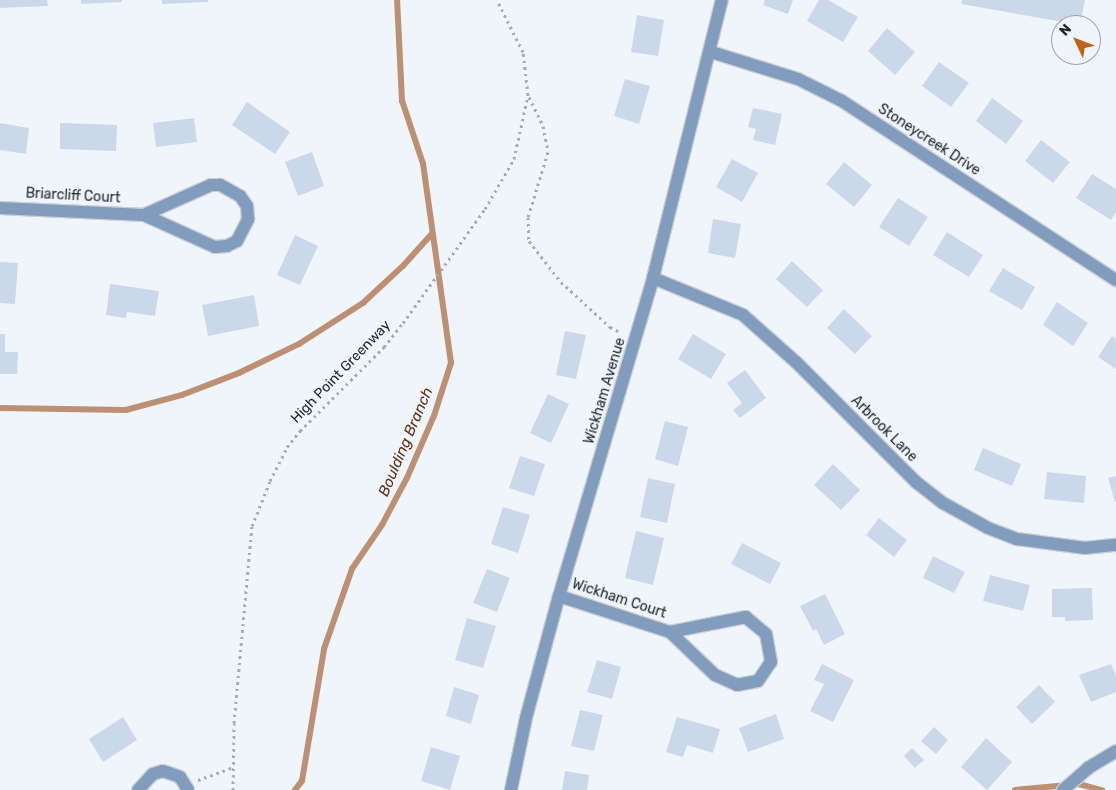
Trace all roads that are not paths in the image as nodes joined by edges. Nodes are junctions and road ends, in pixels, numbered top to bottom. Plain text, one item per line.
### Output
1 (722, 0) edge
2 (711, 52) junction
3 (0, 208) edge
4 (144, 214) junction
5 (653, 278) junction
6 (1116, 280) edge
7 (1116, 545) edge
8 (559, 596) junction
9 (670, 632) junction
10 (1116, 751) edge
11 (187, 788) edge
12 (138, 790) edge
13 (511, 790) edge
14 (1063, 790) edge

1 - 2 street, Wickham Avenue
2 - 5 street, Wickham Avenue
2 - 6 street, Stoneycreek Drive
3 - 4 street, Briarcliff Court
4 - 4 street, Briarcliff Court
5 - 7 street, Arbrook Lane
5 - 8 street, Wickham Avenue
8 - 9 street, Wickham Court
8 - 13 street, Wickham Avenue
9 - 9 street, Wickham Court
10 - 14 street
11 - 12 street

